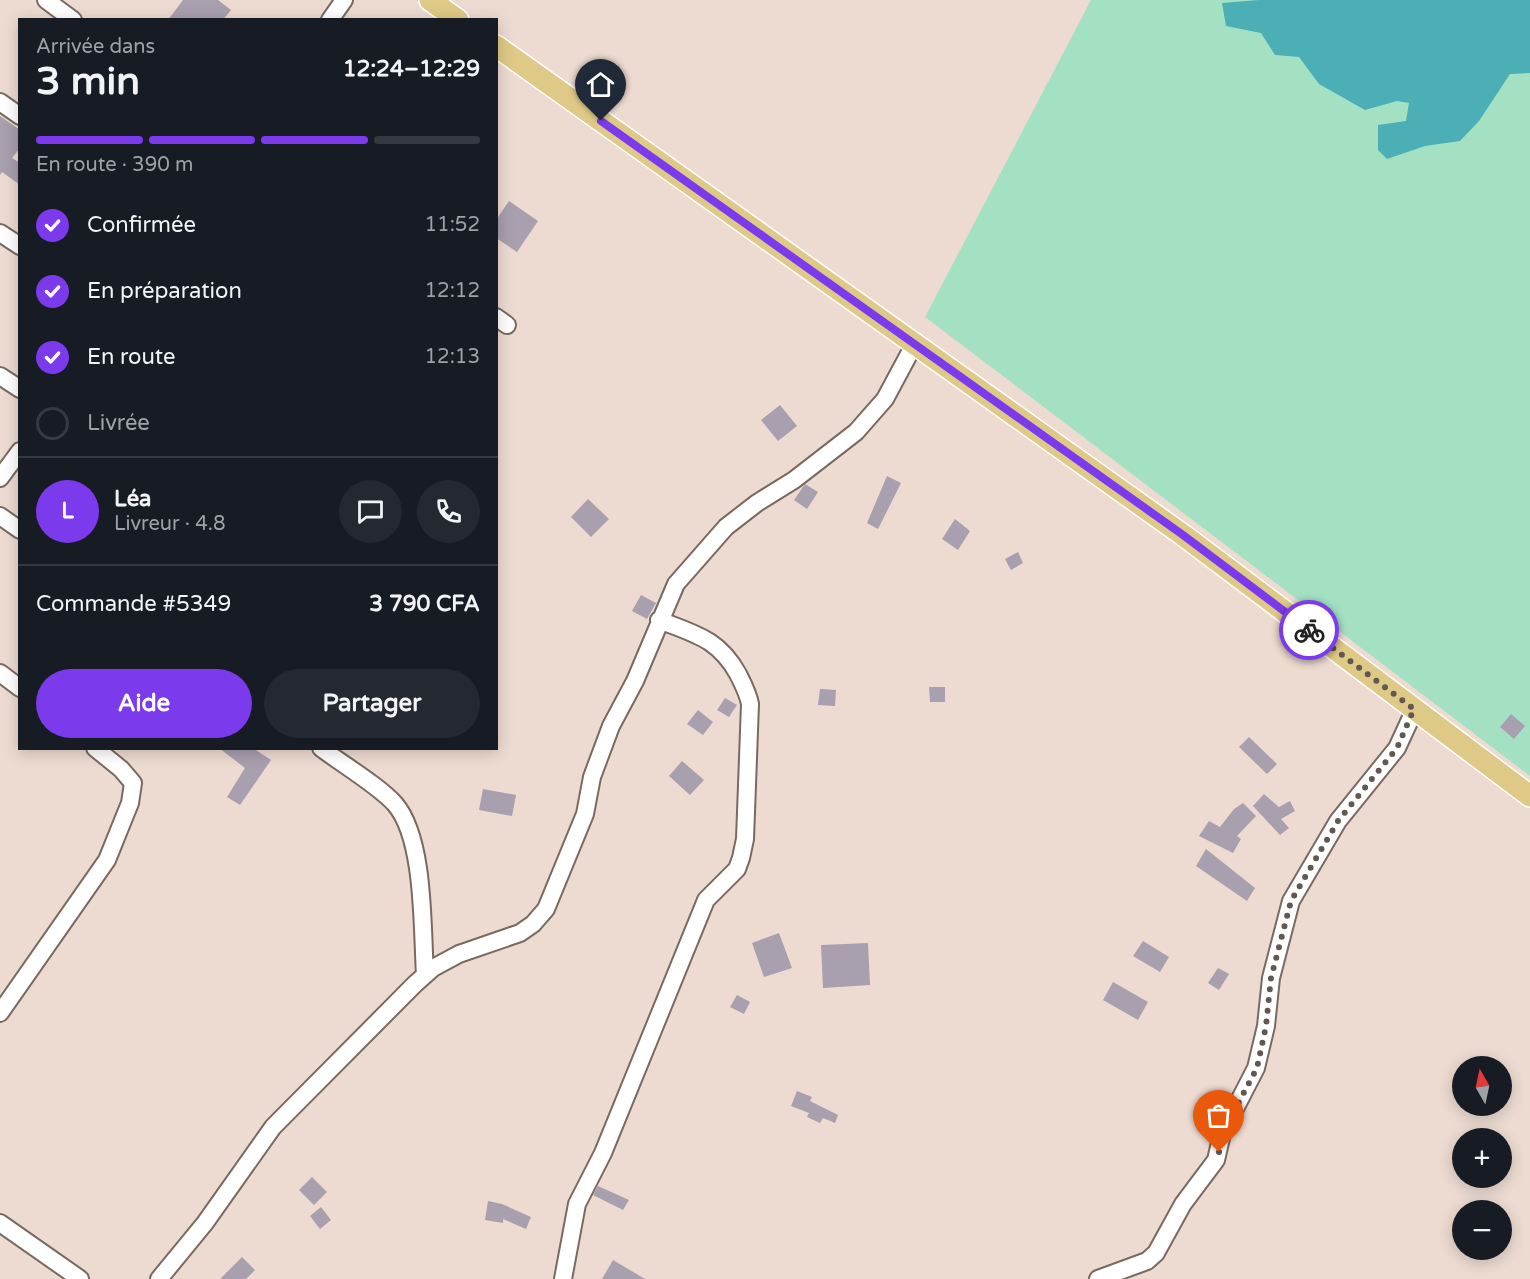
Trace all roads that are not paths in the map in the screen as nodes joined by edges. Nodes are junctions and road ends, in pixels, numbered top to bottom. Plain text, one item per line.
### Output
1 (46, 0) edge
2 (344, 0) edge
3 (430, 0) edge
4 (70, 18) edge
5 (331, 18) edge
6 (455, 18) edge
7 (498, 47) edge
8 (0, 102) edge
9 (18, 115) edge
10 (0, 233) edge
11 (18, 245) edge
12 (915, 343) junction
13 (0, 376) edge
14 (18, 388) edge
15 (18, 455) edge
16 (0, 478) edge
17 (0, 516) edge
18 (18, 529) edge
19 (659, 620) junction
20 (0, 673) edge
21 (18, 686) edge
22 (1414, 709) junction
23 (97, 750) edge
24 (324, 750) edge
25 (1530, 796) edge
26 (425, 975) junction
27 (1, 1011) edge
28 (0, 1223) edge
29 (80, 1279) edge
30 (159, 1279) edge
31 (563, 1279) edge
32 (1098, 1279) edge

1 - 4 street
2 - 5 street
3 - 6 main road
7 - 12 main road
8 - 9 street
10 - 11 street
12 - 19 street
12 - 22 main road
13 - 14 street
15 - 16 street
17 - 18 street
19 - 26 street
19 - 31 street
20 - 21 street
22 - 25 main road
22 - 32 street
23 - 27 street
24 - 26 street
26 - 30 street
28 - 29 street

